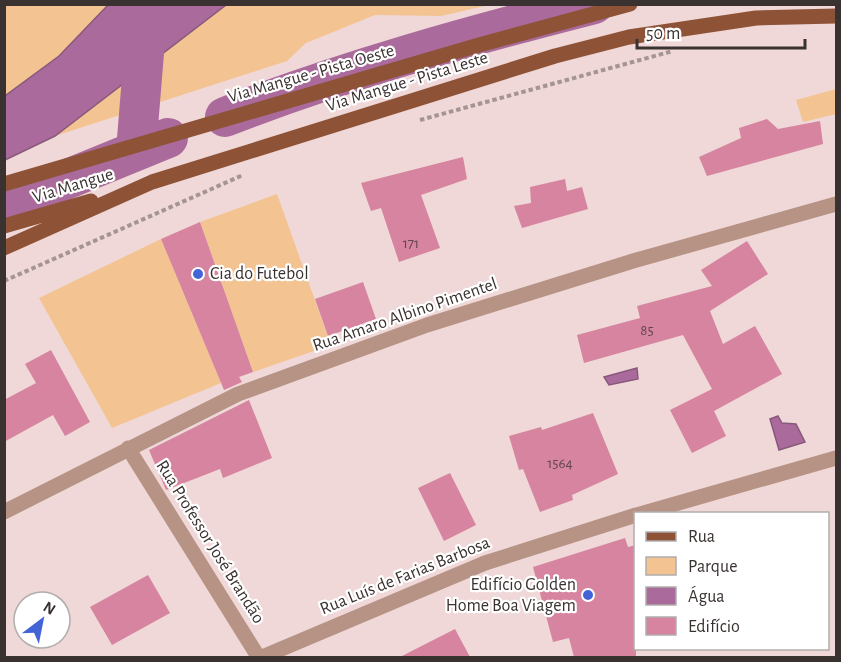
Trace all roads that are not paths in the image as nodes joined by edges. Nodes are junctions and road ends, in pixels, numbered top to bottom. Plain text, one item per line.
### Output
1 (630, 4) edge
2 (837, 16) edge
3 (152, 183) junction
4 (4, 184) edge
5 (837, 204) edge
6 (4, 226) edge
7 (4, 248) edge
8 (128, 448) junction
9 (837, 458) edge
10 (4, 512) edge
11 (645, 512) edge
12 (634, 515) edge
13 (260, 657) edge

1 - 4 main road, Via Mangue - Pista Oeste
2 - 3 main road, Via Mangue - Pista Leste
3 - 6 main road, Via Mangue
3 - 7 main road, Via Mangue - Pista Leste
5 - 8 street, Rua Amaro Albino Pimentel
8 - 10 street, Rua Amaro Albino Pimentel
8 - 13 street, Rua Professor José Brandão
9 - 11 street, Rua Luís de Farias Barbosa
12 - 13 street, Rua Luís de Farias Barbosa

